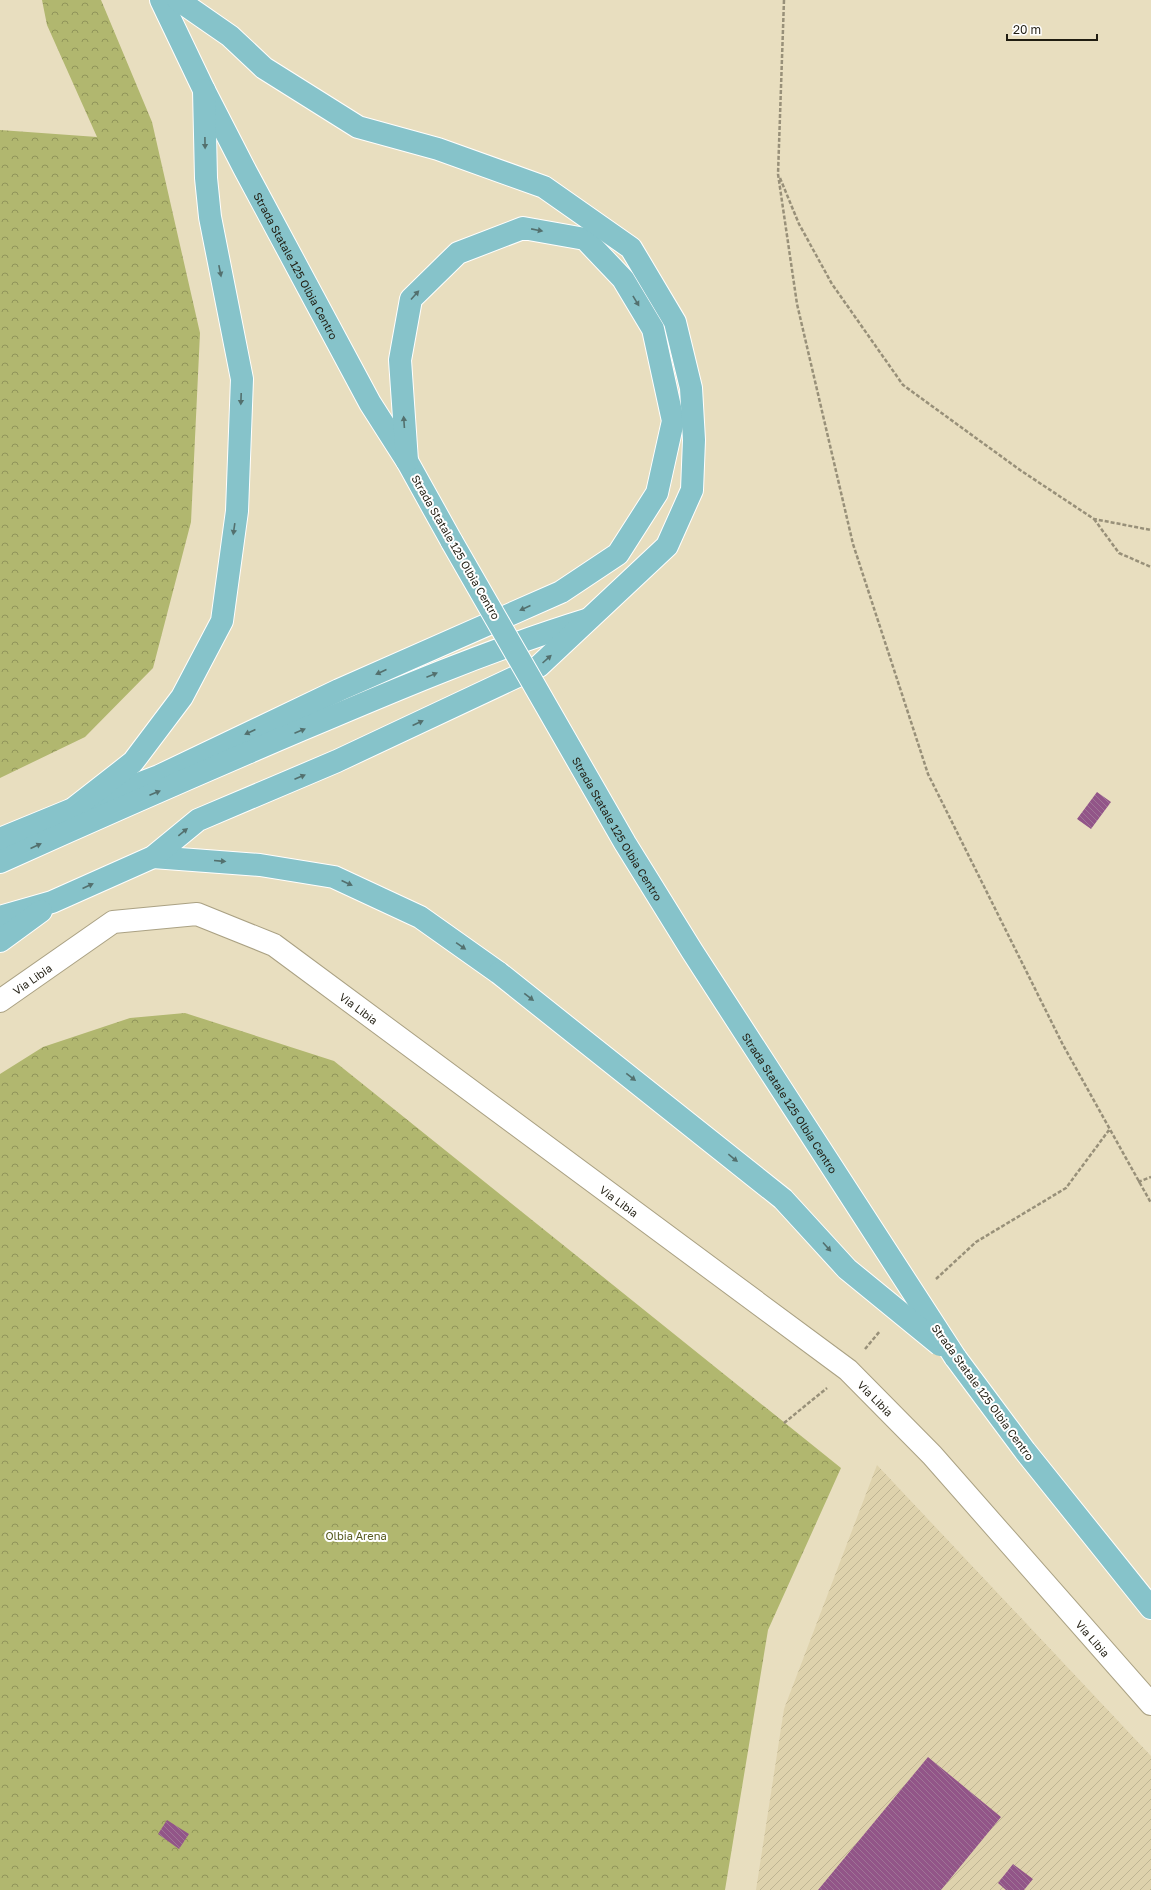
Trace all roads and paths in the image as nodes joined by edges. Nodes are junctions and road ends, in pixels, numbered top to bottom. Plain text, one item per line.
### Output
1 (161, 0) edge
2 (178, 0) edge
3 (784, 0) edge
4 (204, 90) junction
5 (778, 174) junction
6 (407, 461) junction
7 (1094, 519) junction
8 (1151, 530) edge
9 (1151, 567) edge
10 (592, 618) junction
11 (73, 809) junction
12 (0, 838) edge
13 (153, 857) junction
14 (0, 862) edge
15 (52, 902) junction
16 (0, 917) edge
17 (0, 941) edge
18 (0, 1001) edge
19 (1109, 1130) junction
20 (1151, 1177) edge
21 (1138, 1182) junction
22 (1151, 1203) edge
23 (976, 1242) dead end
24 (955, 1357) junction
25 (1151, 1608) edge
26 (1151, 1704) edge

1 - 4 main road, Strada Statale 125 Olbia Centro
2 - 10 main road
3 - 5 path
4 - 6 main road, Strada Statale 125 Olbia Centro
4 -> 11 main road
5 - 7 path
5 - 19 path
6 -> 11 main road
6 - 24 main road, Strada Statale 125 Olbia Centro, bridge
7 - 8 path
7 - 9 path
13 -> 10 main road
14 -> 10 main road
11 - 12 main road
15 -> 13 main road
13 -> 24 main road, bridge
15 - 16 main road
15 - 17 main road
18 - 26 street, Via Libia
19 - 21 path
19 - 23 path
20 - 21 path
21 - 22 path
24 - 25 main road, Strada Statale 125 Olbia Centro

